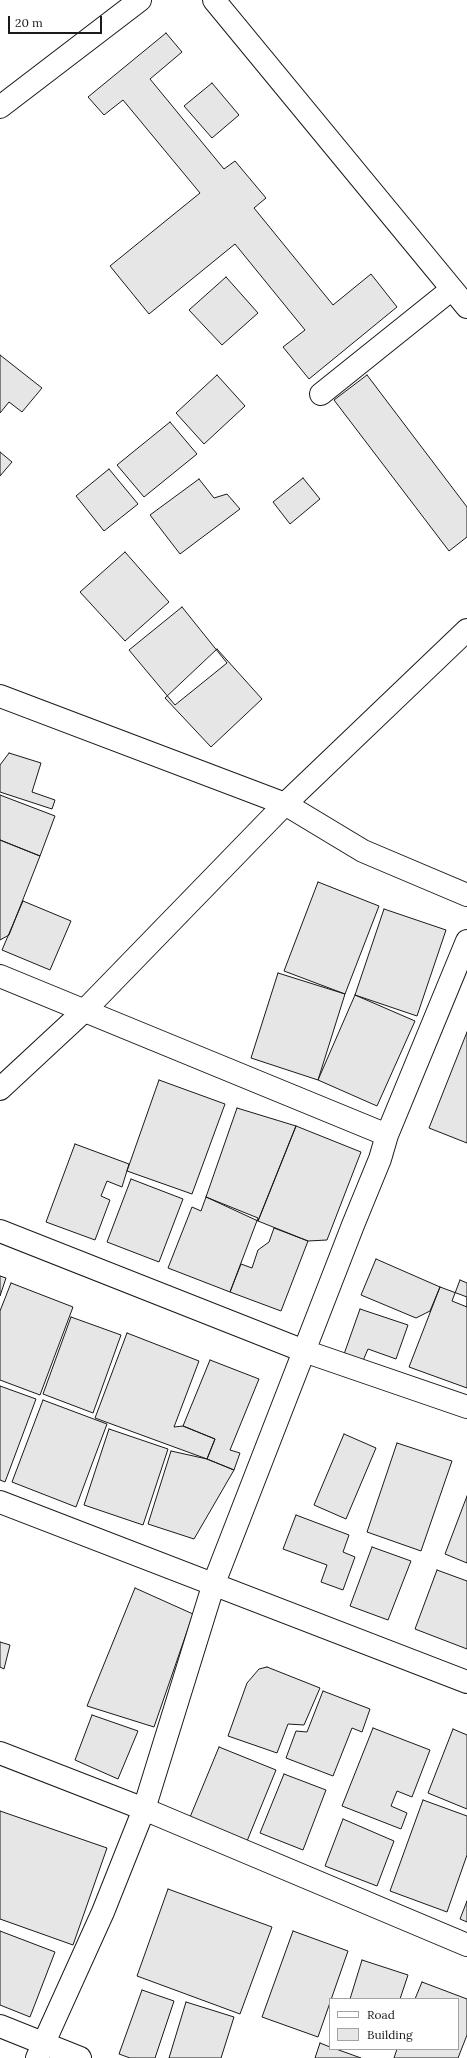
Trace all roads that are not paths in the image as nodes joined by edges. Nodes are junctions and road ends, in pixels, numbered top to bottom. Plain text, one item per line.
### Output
1 (140, 0) edge
2 (214, 0) edge
3 (0, 107) edge
4 (452, 289) junction
5 (467, 306) edge
6 (321, 394) dead end
7 (467, 630) edge
8 (0, 696) edge
9 (285, 804) junction
10 (467, 895) edge
11 (467, 940) edge
12 (0, 976) edge
13 (84, 1011) junction
14 (0, 1089) edge
15 (387, 1135) junction
16 (0, 1231) edge
17 (304, 1351) junction
18 (467, 1407) edge
19 (0, 1502) edge
20 (214, 1583) junction
21 (467, 1682) edge
22 (0, 1753) edge
23 (144, 1809) junction
24 (467, 1944) edge
25 (0, 2026) edge
26 (40, 2051) edge
27 (80, 2058) edge

1 - 3 street
2 - 4 street
4 - 5 street
4 - 6 street
7 - 9 street
8 - 9 street
9 - 10 street
9 - 13 street
11 - 15 street
12 - 13 street
13 - 14 street
13 - 15 street
15 - 17 street
16 - 17 street
17 - 18 street
17 - 20 street
19 - 20 street
20 - 21 street
20 - 23 street
22 - 23 street
23 - 24 street
23 - 26 street
25 - 26 street
26 - 27 street

